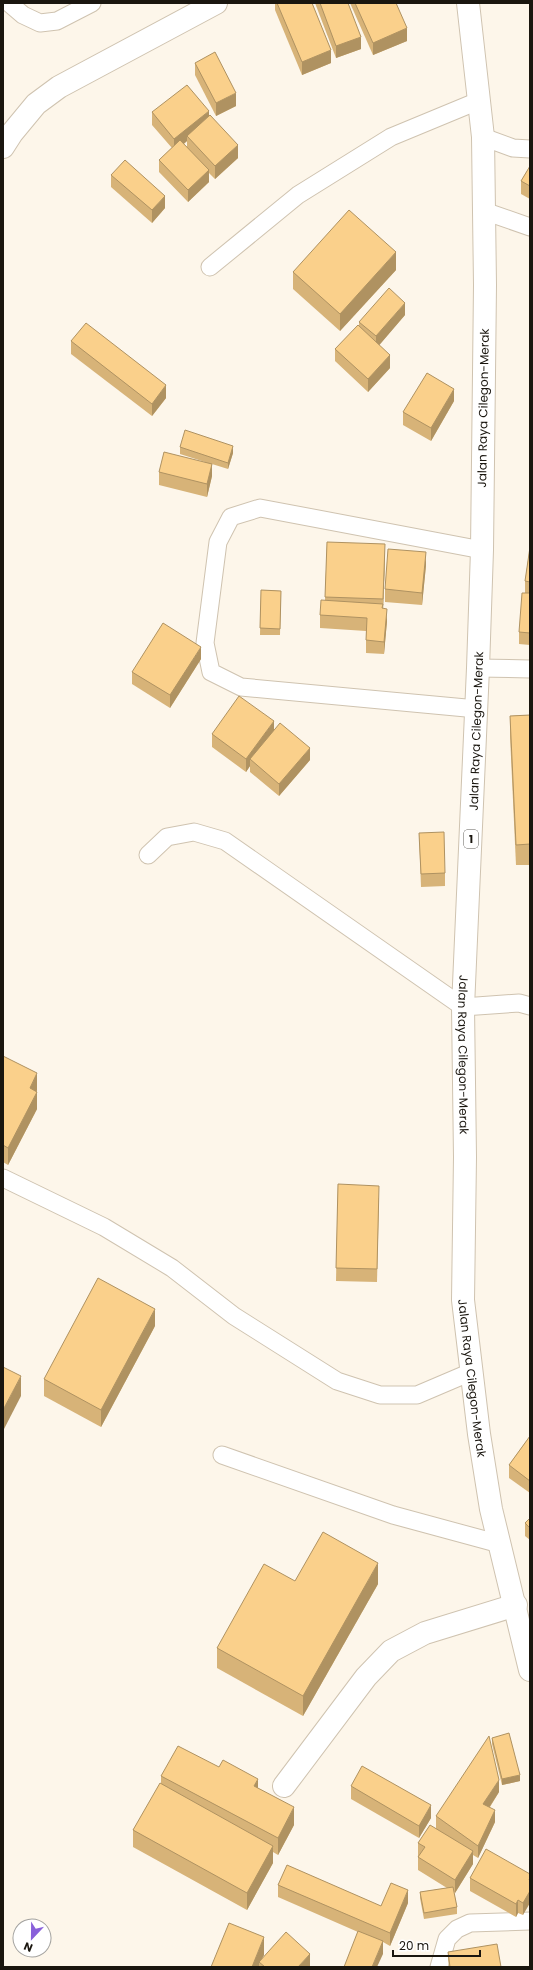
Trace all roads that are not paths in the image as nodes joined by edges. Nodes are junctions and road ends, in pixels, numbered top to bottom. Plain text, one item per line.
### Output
1 (9, 3) edge
2 (92, 3) edge
3 (216, 3) edge
4 (468, 3) edge
5 (478, 101) junction
6 (483, 137) junction
7 (3, 147) edge
8 (530, 149) edge
9 (484, 211) junction
10 (530, 227) edge
11 (210, 267) dead end
12 (482, 550) junction
13 (478, 668) junction
14 (530, 669) edge
15 (477, 709) junction
16 (148, 855) dead end
17 (463, 1006) junction
18 (530, 1006) edge
19 (3, 1178) edge
20 (471, 1372) junction
21 (222, 1455) dead end
22 (500, 1544) junction
23 (516, 1605) junction
24 (530, 1670) edge
25 (284, 1786) dead end
26 (530, 1921) edge
27 (439, 1967) edge

1 - 2 lane
3 - 7 main road
4 - 5 main road, Jalan Raya Cilegon-Merak / 1
5 - 6 main road, Jalan Raya Cilegon-Merak / 1
5 - 11 lane
6 - 8 lane
6 - 9 main road, Jalan Raya Cilegon-Merak / 1
9 - 10 lane
9 - 12 main road, Jalan Raya Cilegon-Merak / 1
12 - 13 main road, Jalan Raya Cilegon-Merak / 1
12 - 15 lane
13 - 14 lane
13 - 15 main road, Jalan Raya Cilegon-Merak / 1
15 - 17 main road, Jalan Raya Cilegon-Merak / 1
16 - 17 lane
17 - 18 lane
17 - 20 main road, Jalan Raya Cilegon-Merak / 1
19 - 20 lane
20 - 22 main road, Jalan Raya Cilegon-Merak / 1
21 - 22 lane
22 - 23 main road, Jalan Raya Cilegon-Merak / 1
23 - 24 main road, Jalan Raya Cilegon-Merak / 1
23 - 25 main road
26 - 27 lane

